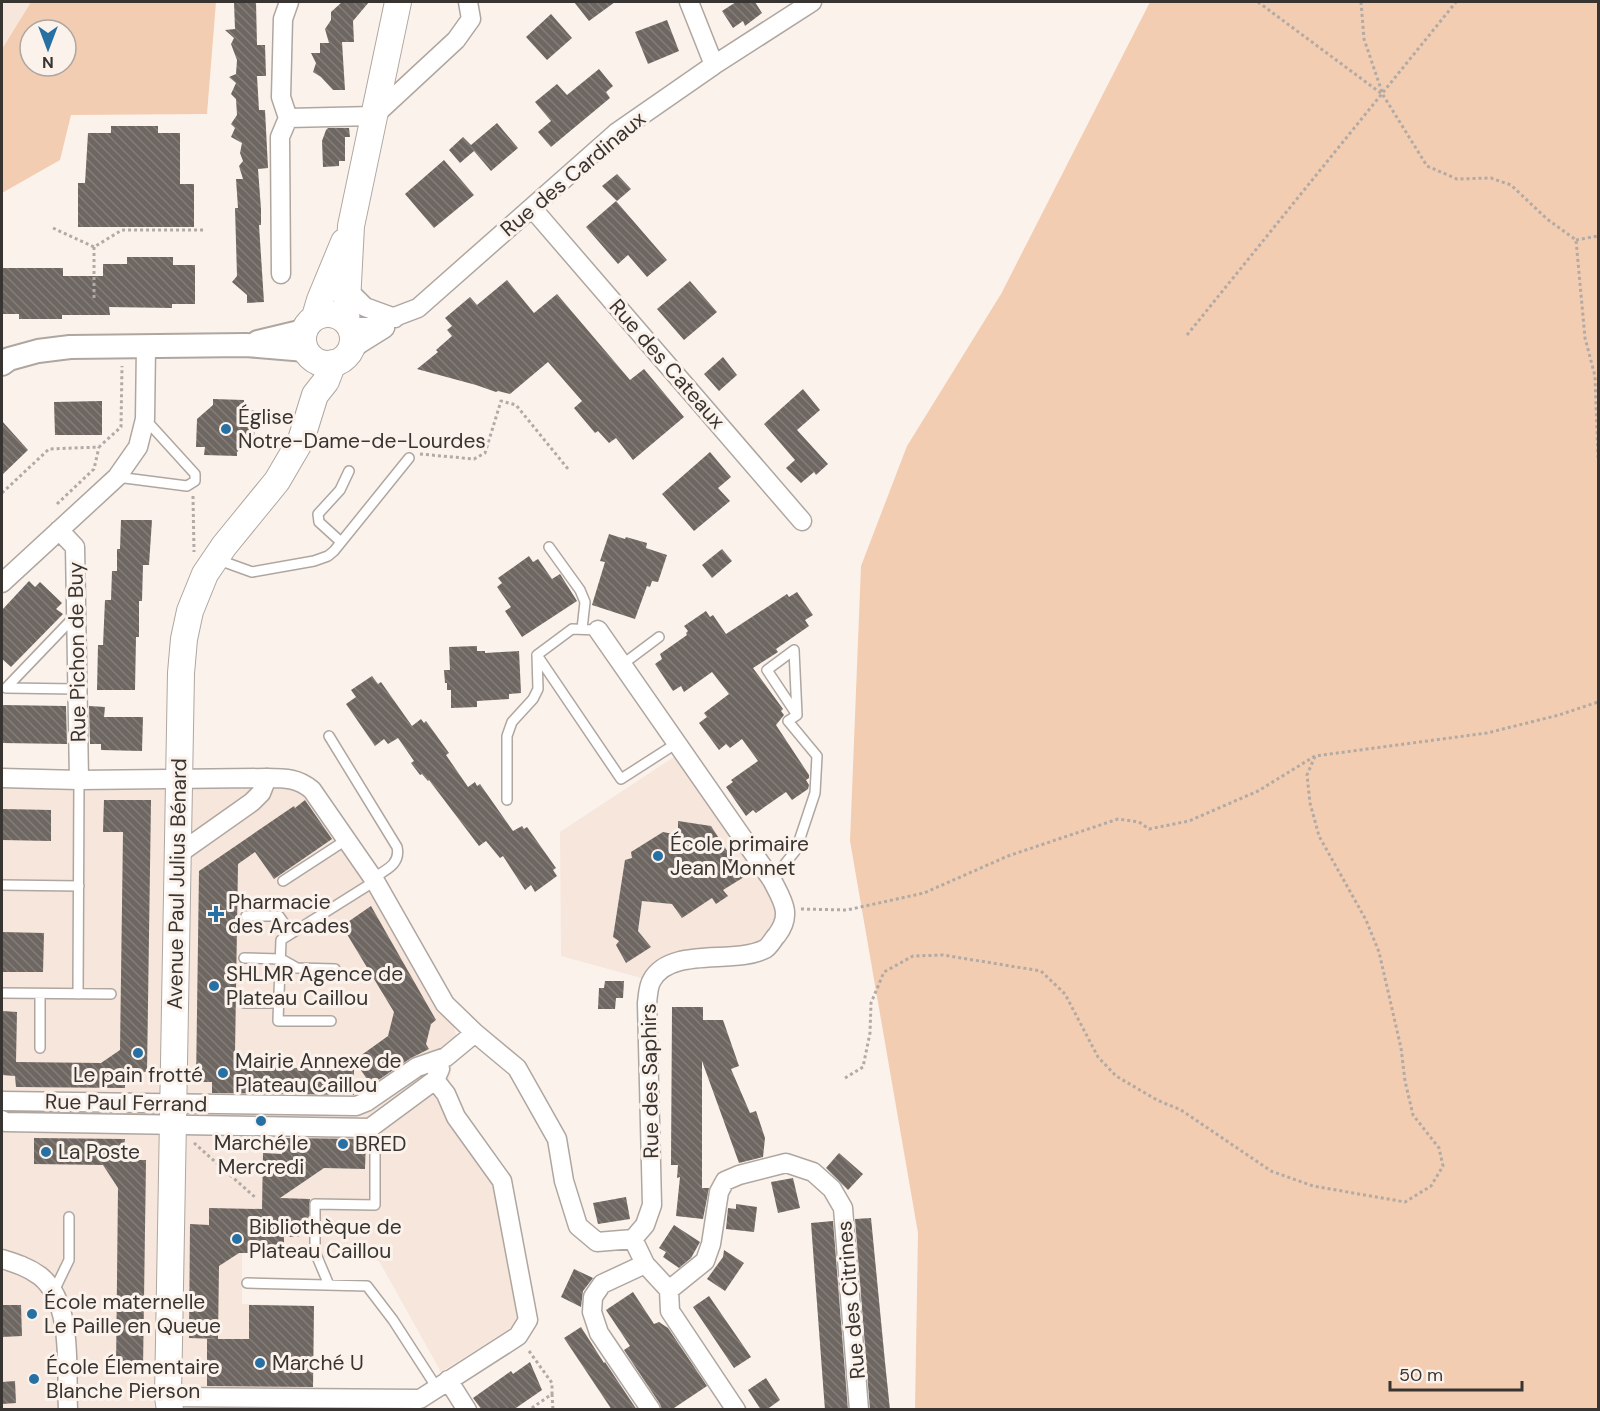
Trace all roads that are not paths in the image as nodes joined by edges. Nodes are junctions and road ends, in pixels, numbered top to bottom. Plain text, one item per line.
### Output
1 (289, 2) edge
2 (398, 2) edge
3 (468, 2) edge
4 (689, 2) edge
5 (812, 2) edge
6 (714, 65) junction
7 (374, 116) junction
8 (288, 118) junction
9 (532, 208) junction
10 (351, 226) junction
11 (281, 274) dead end
12 (347, 289) junction
13 (398, 317) junction
14 (327, 340) junction
15 (146, 346) junction
16 (2, 364) edge
17 (145, 418) junction
18 (409, 458) road end
19 (349, 471) dead end
20 (117, 477) junction
21 (802, 521) dead end
22 (59, 530) junction
23 (341, 542) junction
24 (549, 548) dead end
25 (212, 562) junction
26 (2, 583) edge
27 (76, 615) junction
28 (590, 630) junction
29 (659, 637) dead end
30 (537, 655) junction
31 (623, 664) junction
32 (77, 689) junction
33 (797, 715) junction
34 (329, 736) dead end
35 (677, 743) junction
36 (2, 778) edge
37 (179, 778) junction
38 (267, 778) junction
39 (79, 780) junction
40 (507, 800) dead end
41 (346, 840) junction
42 (177, 855) junction
43 (374, 880) junction
44 (772, 880) junction
45 (283, 881) dead end
46 (2, 885) edge
47 (79, 886) junction
48 (246, 916) dead end
49 (291, 933) junction
50 (244, 958) dead end
51 (281, 960) junction
52 (335, 969) dead end
53 (2, 993) edge
54 (40, 994) junction
55 (78, 994) junction
56 (111, 994) dead end
57 (244, 1003) dead end
58 (279, 1003) junction
59 (331, 1021) dead end
60 (475, 1034) junction
61 (40, 1048) dead end
62 (446, 1057) junction
63 (435, 1080) junction
64 (2, 1101) edge
65 (366, 1102) junction
66 (173, 1114) junction
67 (2, 1120) edge
68 (370, 1128) junction
69 (69, 1217) dead end
70 (633, 1239) junction
71 (2, 1258) edge
72 (645, 1264) junction
73 (247, 1283) dead end
74 (330, 1285) junction
75 (669, 1290) junction
76 (53, 1293) junction
77 (443, 1384) junction
78 (169, 1403) edge
79 (307, 1403) edge
80 (68, 1410) edge
81 (467, 1410) edge
82 (651, 1410) edge
83 (736, 1410) edge
84 (860, 1410) edge

1 - 8 street
2 - 7 main road
3 - 7 street
4 - 6 street
5 - 6 street, Rue des Cardinaux
6 - 9 street, Rue des Cardinaux
7 - 8 street
7 - 10 main road
8 - 11 street
9 - 13 street, Rue des Cardinaux
9 - 21 street, Rue des Cateaux
10 - 12 main road, Avenue Paul Julius Bénard
10 - 14 main road
12 - 13 street
12 - 14 main road, Avenue Paul Julius Bénard
13 - 14 street, Rue des Cardinaux
13 - 14 street, Rue des Cardinaux
14 - 15 street
14 - 25 main road, Avenue Paul Julius Bénard
15 - 16 street
15 - 17 street
17 - 20 street
17 - 20 lane
18 - 23 lane
19 - 23 lane
20 - 22 street
22 - 26 street
22 - 27 street, Rue Pichon de Buy
23 - 25 lane
24 - 28 lane
25 - 37 main road, Avenue Paul Julius Bénard
27 - 32 street, Rue Pichon de Buy
27 - 32 lane
28 - 30 lane
28 - 31 street
29 - 31 lane
30 - 35 lane
30 - 40 lane
31 - 35 street
32 - 39 street, Rue Pichon de Buy
33 - 33 lane
33 - 44 lane
34 - 43 lane
35 - 44 street
36 - 39 street
37 - 38 street
37 - 39 street
37 - 42 main road, Avenue Paul Julius Bénard
38 - 41 street
38 - 42 street
39 - 47 lane
41 - 43 street
41 - 45 lane
42 - 66 main road, Avenue Paul Julius Bénard
43 - 49 lane
43 - 60 street
44 - 70 street, Rue des Saphirs
46 - 47 lane
47 - 55 lane
48 - 49 lane
49 - 51 lane
50 - 51 lane
51 - 52 lane
51 - 58 lane
53 - 54 lane
54 - 55 lane
54 - 61 lane
55 - 56 lane
57 - 58 lane
58 - 59 lane
60 - 62 street
60 - 70 street
62 - 63 street
62 - 65 street, Rue Paul Ferrand
63 - 68 street
63 - 77 street
64 - 66 street, Rue Paul Ferrand
65 - 66 street, Rue Paul Ferrand
65 - 68 street
66 - 67 street, Rue Paul Ferrand
66 - 68 street, Rue Paul Ferrand
66 - 78 main road, Avenue Paul Julius Bénard
68 - 74 lane
69 - 76 lane
70 - 72 street
71 - 76 street
72 - 75 street
72 - 82 street
73 - 74 lane
74 - 77 lane
75 - 83 street
75 - 84 street, Rue des Citrines
76 - 80 street
77 - 79 street
77 - 81 street
78 - 79 street

